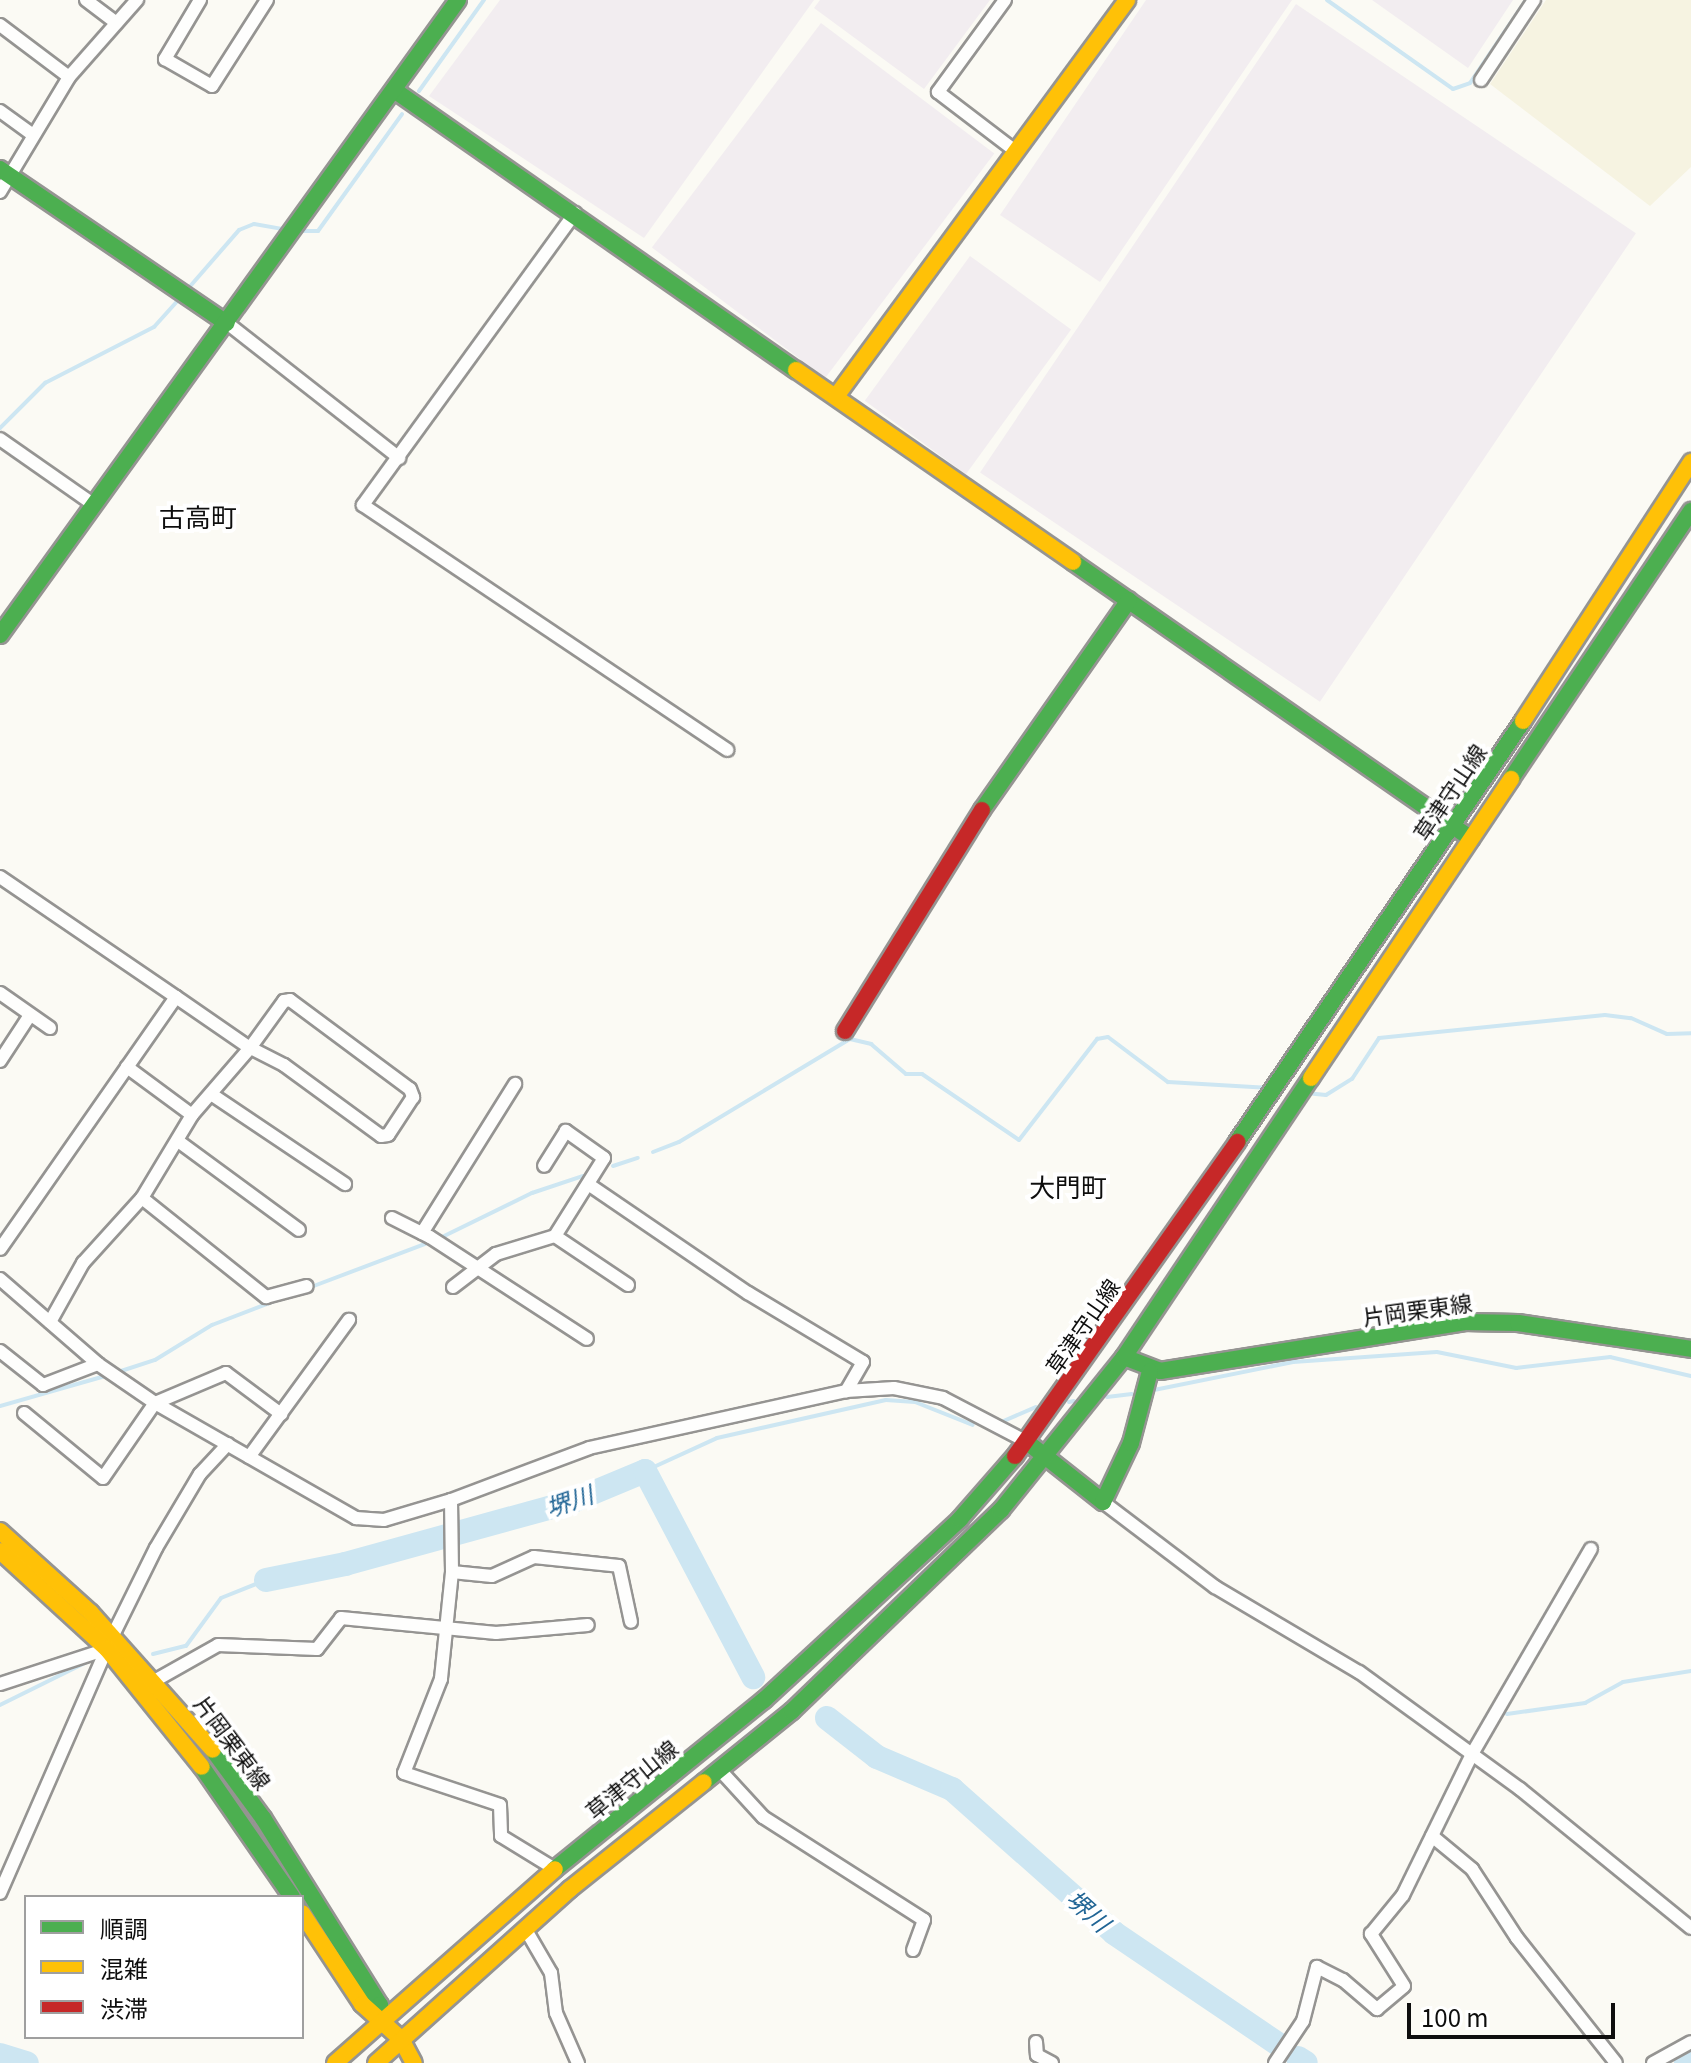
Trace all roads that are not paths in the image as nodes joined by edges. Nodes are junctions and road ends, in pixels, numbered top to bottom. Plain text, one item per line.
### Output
1 (86, 0) edge
2 (137, 0) edge
3 (200, 0) edge
4 (267, 0) edge
5 (458, 0) edge
6 (1005, 0) edge
7 (1127, 0) edge
8 (1534, 0) edge
9 (116, 23) junction
10 (0, 25) edge
11 (69, 77) junction
12 (1481, 80) dead end
13 (394, 90) junction
14 (0, 111) edge
15 (32, 134) junction
16 (1014, 150) junction
17 (4, 172) edge
18 (0, 192) edge
19 (575, 213) junction
20 (227, 323) junction
21 (837, 395) junction
22 (2, 442) edge
23 (399, 458) junction
24 (1691, 462) edge
25 (93, 504) junction
26 (1691, 511) edge
27 (1129, 600) junction
28 (0, 635) edge
29 (727, 750) dead end
30 (1452, 827) junction
31 (1471, 839) junction
32 (0, 877) edge
33 (0, 993) edge
34 (176, 997) junction
35 (30, 1015) junction
36 (50, 1028) dead end
37 (845, 1031) dead end
38 (250, 1048) junction
39 (0, 1061) edge
40 (127, 1067) junction
41 (515, 1084) dead end
42 (214, 1096) junction
43 (192, 1115) junction
44 (178, 1141) junction
45 (544, 1166) dead end
46 (345, 1184) dead end
47 (591, 1186) junction
48 (142, 1198) junction
49 (392, 1218) dead end
50 (299, 1230) dead end
51 (426, 1235) junction
52 (555, 1236) junction
53 (0, 1249) edge
54 (478, 1269) junction
55 (0, 1279) edge
56 (628, 1285) dead end
57 (307, 1286) dead end
58 (453, 1287) dead end
59 (349, 1320) dead end
60 (50, 1322) junction
61 (587, 1339) dead end
62 (1691, 1349) edge
63 (0, 1351) edge
64 (1124, 1357) junction
65 (102, 1367) junction
66 (1150, 1371) junction
67 (846, 1391) junction
68 (155, 1403) junction
69 (24, 1413) dead end
70 (281, 1414) junction
71 (1027, 1442) junction
72 (228, 1444) junction
73 (1044, 1456) junction
74 (249, 1457) junction
75 (451, 1500) junction
76 (1103, 1502) junction
77 (0, 1531) edge
78 (1591, 1549) dead end
79 (0, 1551) edge
80 (452, 1572) junction
81 (631, 1622) dead end
82 (588, 1625) dead end
83 (448, 1626) junction
84 (109, 1643) junction
85 (156, 1680) junction
86 (0, 1684) edge
87 (1472, 1754) junction
88 (719, 1769) junction
89 (1432, 1836) junction
90 (555, 1869) junction
91 (0, 1893) edge
92 (291, 1895) edge
93 (304, 1916) edge
94 (1691, 1928) edge
95 (526, 1930) junction
96 (913, 1950) dead end
97 (382, 2018) junction
98 (401, 2039) junction
99 (1036, 2042) dead end
100 (1691, 2042) edge
101 (335, 2063) edge
102 (376, 2063) edge
103 (414, 2063) edge
104 (578, 2063) edge
105 (1052, 2063) edge
106 (1275, 2063) edge
107 (1616, 2063) edge
108 (1653, 2063) edge

1 - 9 street
2 - 9 street
3 - 4 street
5 - 13 main road
6 - 16 street
7 - 16 main road
8 - 12 street
9 - 11 street
10 - 11 street
11 - 15 street
13 - 19 main road
13 - 20 main road
14 - 15 street
15 - 17 street
16 - 21 main road
17 - 18 street
17 - 20 main road
19 - 21 main road
19 - 23 street
20 - 23 street
20 - 25 main road
21 - 27 main road
22 - 25 street
23 - 29 street
24 - 30 main road, 草津守山線
25 - 28 main road
26 - 31 main road, 草津守山線
27 - 30 main road
27 - 37 main road
30 - 31 main road
30 - 71 main road, 草津守山線
31 - 64 main road, 草津守山線
32 - 34 street
33 - 35 street
34 - 38 street
34 - 40 street
35 - 36 street
35 - 39 street
38 - 38 street
38 - 42 street
40 - 43 street
40 - 53 street
41 - 51 street
42 - 43 street
42 - 46 street
43 - 44 street
44 - 48 street
44 - 50 street
45 - 47 street
47 - 52 street
47 - 67 street
48 - 57 street
48 - 60 street
49 - 51 street
51 - 54 street
52 - 54 street
52 - 56 street
54 - 58 street
54 - 61 street
55 - 60 street
59 - 70 street
60 - 65 street
62 - 66 main road, 片岡栗東線
63 - 65 street
64 - 66 main road
64 - 73 main road, 草津守山線
65 - 68 street
66 - 76 main road
67 - 71 street
67 - 75 street
68 - 69 street
68 - 70 street
68 - 72 street
70 - 74 street
71 - 73 main road
71 - 90 main road, 草津守山線
72 - 74 street
72 - 84 street
73 - 76 main road
73 - 88 main road, 草津守山線
74 - 75 street
75 - 80 street
76 - 87 street
77 - 84 main road, 片岡栗東線
78 - 87 street
79 - 84 main road, 片岡栗東線
80 - 81 street
80 - 83 street
82 - 83 street
83 - 85 street
83 - 90 street
84 - 85 main road, 片岡栗東線
84 - 86 street
84 - 91 street
84 - 92 main road, 片岡栗東線
85 - 97 main road, 片岡栗東線
87 - 89 street
87 - 94 street
88 - 95 main road, 草津守山線
88 - 96 street
89 - 106 street
89 - 107 street
90 - 97 main road, 草津守山線
93 - 97 main road, 片岡栗東線
95 - 98 main road, 草津守山線
95 - 104 street
97 - 98 main road, 片岡栗東線
97 - 101 main road, 草津守山線
98 - 102 main road, 草津守山線
98 - 103 main road, 片岡栗東線
99 - 105 street
100 - 108 street

